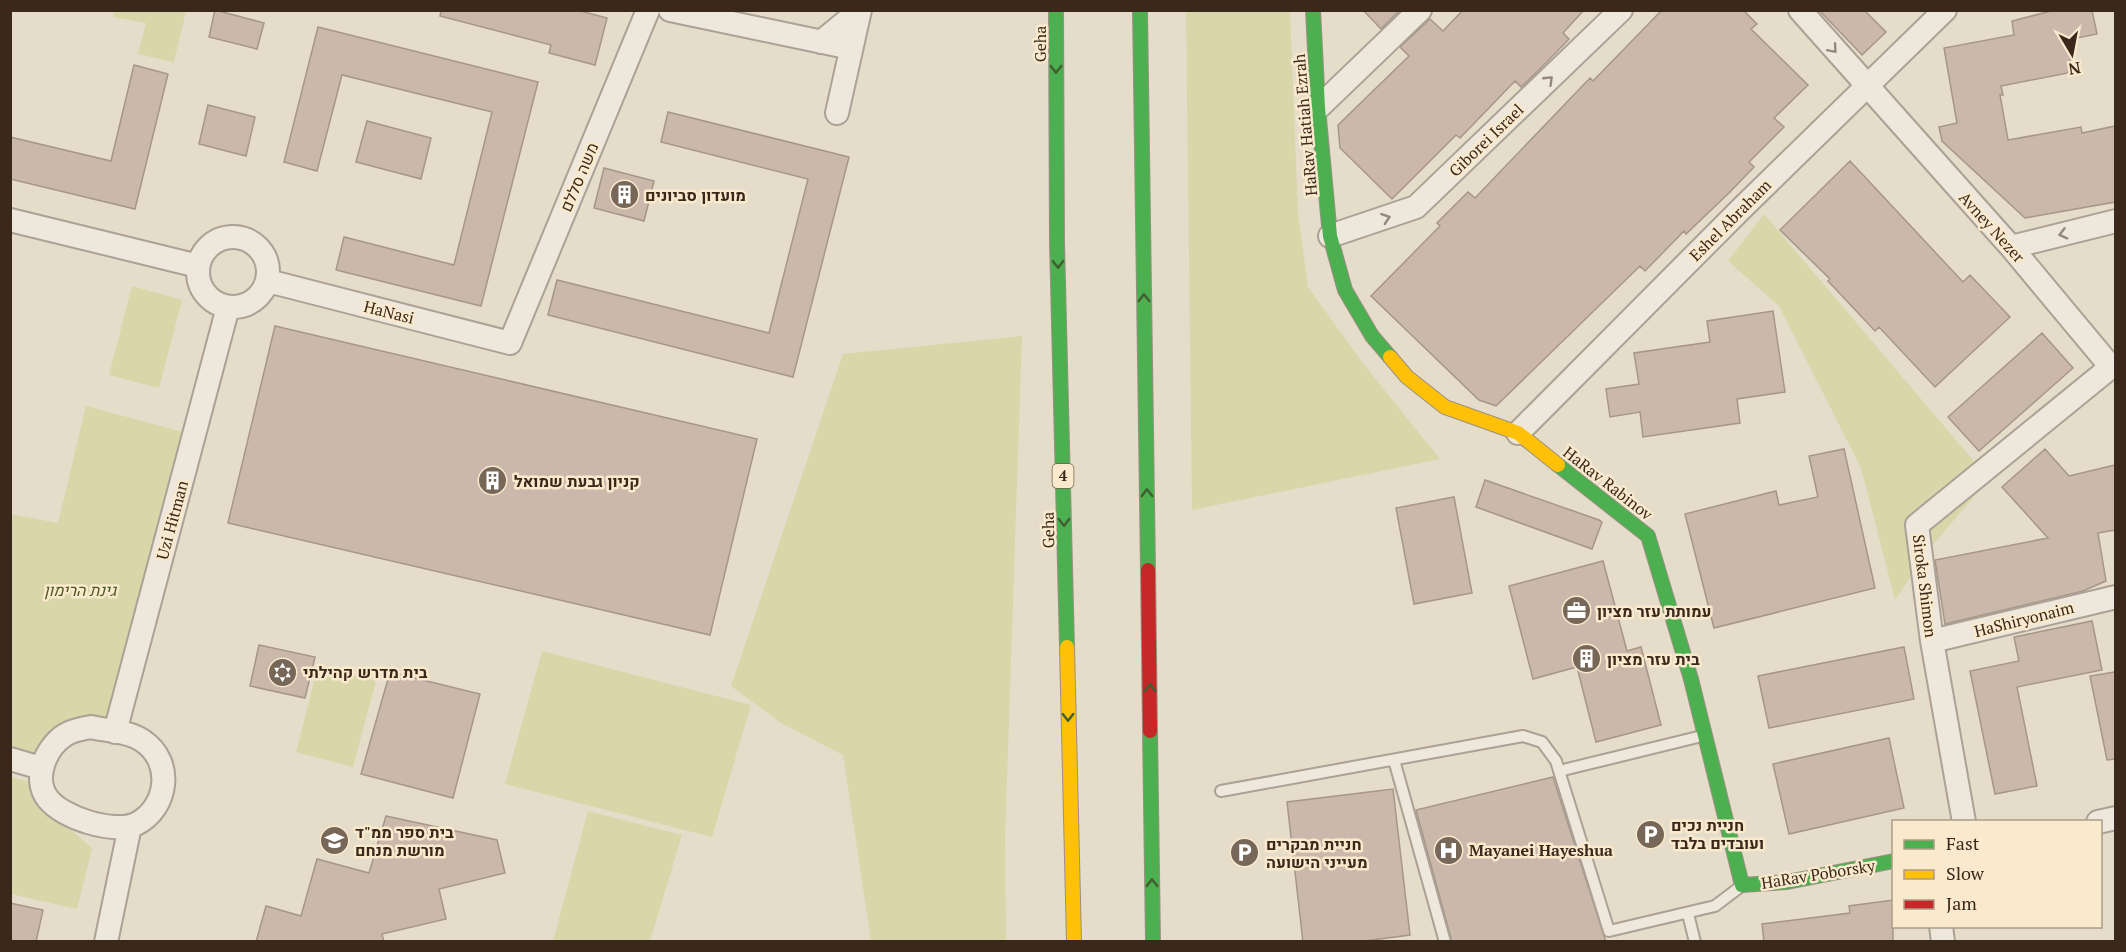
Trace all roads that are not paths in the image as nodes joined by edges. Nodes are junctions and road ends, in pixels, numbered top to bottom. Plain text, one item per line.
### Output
1 (648, 10) edge
2 (670, 10) edge
3 (860, 10) edge
4 (1046, 10) edge
5 (1056, 10) edge
6 (1140, 10) edge
7 (1313, 10) edge
8 (1420, 10) edge
9 (1621, 10) edge
10 (1800, 10) edge
11 (1945, 10) edge
12 (821, 42) junction
13 (1056, 45) junction
14 (851, 48) junction
15 (1866, 87) junction
16 (1318, 108) junction
17 (837, 113) dead end
18 (10, 220) edge
19 (2115, 221) edge
20 (1330, 236) junction
21 (2011, 248) junction
22 (198, 266) junction
23 (268, 281) junction
24 (228, 307) junction
25 (510, 343) joint
26 (2113, 368) edge
27 (1518, 433) junction
28 (2115, 597) edge
29 (1932, 641) junction
30 (115, 732) junction
31 (1705, 735) junction
32 (10, 759) edge
33 (1394, 760) junction
34 (41, 768) junction
35 (1559, 771) junction
36 (1221, 791) dead end
37 (1964, 820) edge
38 (130, 826) junction
39 (1892, 861) edge
40 (1742, 885) junction
41 (1688, 914) junction
42 (106, 942) edge
43 (1074, 942) edge
44 (1153, 942) edge
45 (1445, 942) edge
46 (1695, 942) edge

1 - 25 street, משה סללם
2 - 12 street
3 - 12 street
3 - 14 street
4 - 13 street
5 - 13 main road, Geha / 4
44 -> 6 main road
7 - 16 main road, HaRav Hatiah Ezrah
8 - 16 street
20 -> 9 street, Giborei Israel
10 -> 15 street, Avney Nezer
11 - 15 street, Eshel Abraham
12 - 14 street
13 -> 43 main road, Geha / 4
14 - 17 street
15 - 21 street, Avney Nezer
15 - 27 street, Eshel Abraham
16 - 20 main road, HaRav Hatiah Ezrah
18 - 22 street
19 -> 21 street
20 - 27 main road, HaRav Rabinov
21 - 26 street, Avney Nezer
22 - 23 street
22 - 24 street
23 - 24 street
23 - 25 street, HaNasi
24 - 30 street, Uzi Hitman
26 - 29 street, Siroka Shimon
27 - 31 main road, HaRav Rabinov
28 - 29 street, HaShiryonaim
29 - 37 street, Siroka Shimon
30 - 34 street
30 - 38 street
31 - 35 lane
31 - 40 main road, HaRav Rabinov
32 - 34 street
33 - 35 lane
33 - 36 lane
33 - 45 lane
34 - 38 street
35 - 41 lane
38 - 42 street
39 - 40 main road, HaRav Poborsky
40 - 41 lane
41 - 46 lane

